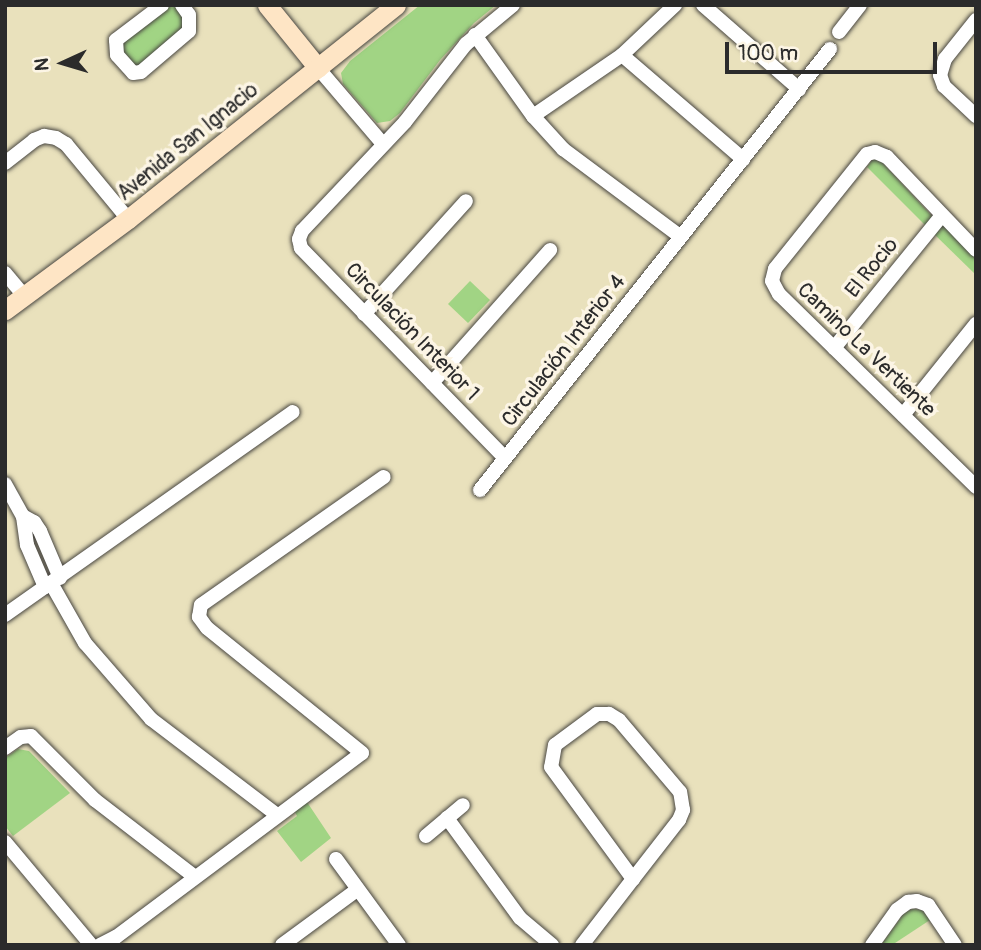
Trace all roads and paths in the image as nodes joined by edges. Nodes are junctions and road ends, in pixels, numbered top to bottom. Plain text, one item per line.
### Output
1 (162, 5) edge
2 (267, 5) edge
3 (396, 5) edge
4 (513, 5) edge
5 (676, 5) edge
6 (703, 5) edge
7 (860, 5) edge
8 (186, 7) edge
9 (976, 20) edge
10 (839, 32) dead end
11 (475, 35) junction
12 (830, 49) dead end
13 (622, 55) junction
14 (318, 68) junction
15 (799, 89) junction
16 (533, 116) junction
17 (976, 116) edge
18 (382, 143) junction
19 (743, 159) junction
20 (5, 163) edge
21 (466, 201) dead end
22 (942, 215) junction
23 (128, 219) junction
24 (681, 237) junction
25 (550, 250) dead end
26 (976, 250) edge
27 (5, 273) edge
28 (24, 296) junction
29 (5, 310) edge
30 (364, 314) junction
31 (976, 324) edge
32 (834, 348) junction
33 (432, 383) junction
34 (293, 412) dead end
35 (903, 415) junction
36 (505, 458) junction
37 (384, 477) dead end
38 (974, 481) edge
39 (5, 484) edge
40 (480, 490) dead end
41 (52, 583) junction
42 (5, 615) edge
43 (5, 748) edge
44 (463, 805) dead end
45 (277, 815) junction
46 (447, 818) junction
47 (426, 836) dead end
48 (5, 842) edge
49 (336, 859) dead end
50 (195, 877) junction
51 (634, 879) junction
52 (357, 890) junction
53 (91, 945) edge
54 (100, 945) edge
55 (282, 945) edge
56 (399, 945) edge
57 (552, 945) edge
58 (582, 945) edge
59 (872, 945) edge
60 (955, 945) edge

1 - 8 street
2 - 14 main road
3 - 14 main road, Avenida San Ignacio
4 - 11 street
5 - 13 street
6 - 15 street
7 - 10 street
9 - 17 street
11 - 16 street
11 - 18 street
12 - 15 street, Circulación Interior 4
13 - 16 street
13 - 19 street
14 - 18 street
14 - 23 main road, Avenida San Ignacio
15 - 19 street, Circulación Interior 4
16 - 24 street
18 - 30 street, Circulación Interior 1
19 - 24 street, Circulación Interior 4
20 - 23 street
21 - 30 street
22 - 26 street, Camino La Vertiente
22 - 32 street, El Rocio
22 - 32 street, Camino La Vertiente
23 - 28 main road, Avenida San Ignacio
24 - 36 street, Circulación Interior 4
25 - 33 street
27 - 28 street
28 - 29 main road, Avenida San Ignacio
30 - 33 street, Circulación Interior 1
31 - 35 street
32 - 35 street, Camino La Vertiente
33 - 36 street, Circulación Interior 1
34 - 41 street
35 - 38 street, Camino La Vertiente
36 - 40 street, Circulación Interior 4
37 - 45 street
39 - 41 street
41 - 42 street
41 - 45 street
43 - 50 street
44 - 46 street
45 - 50 street
46 - 47 street
46 - 57 street
48 - 53 street
49 - 52 street
50 - 54 street
51 - 51 street
51 - 58 street
52 - 55 street
52 - 56 street
59 - 60 street

